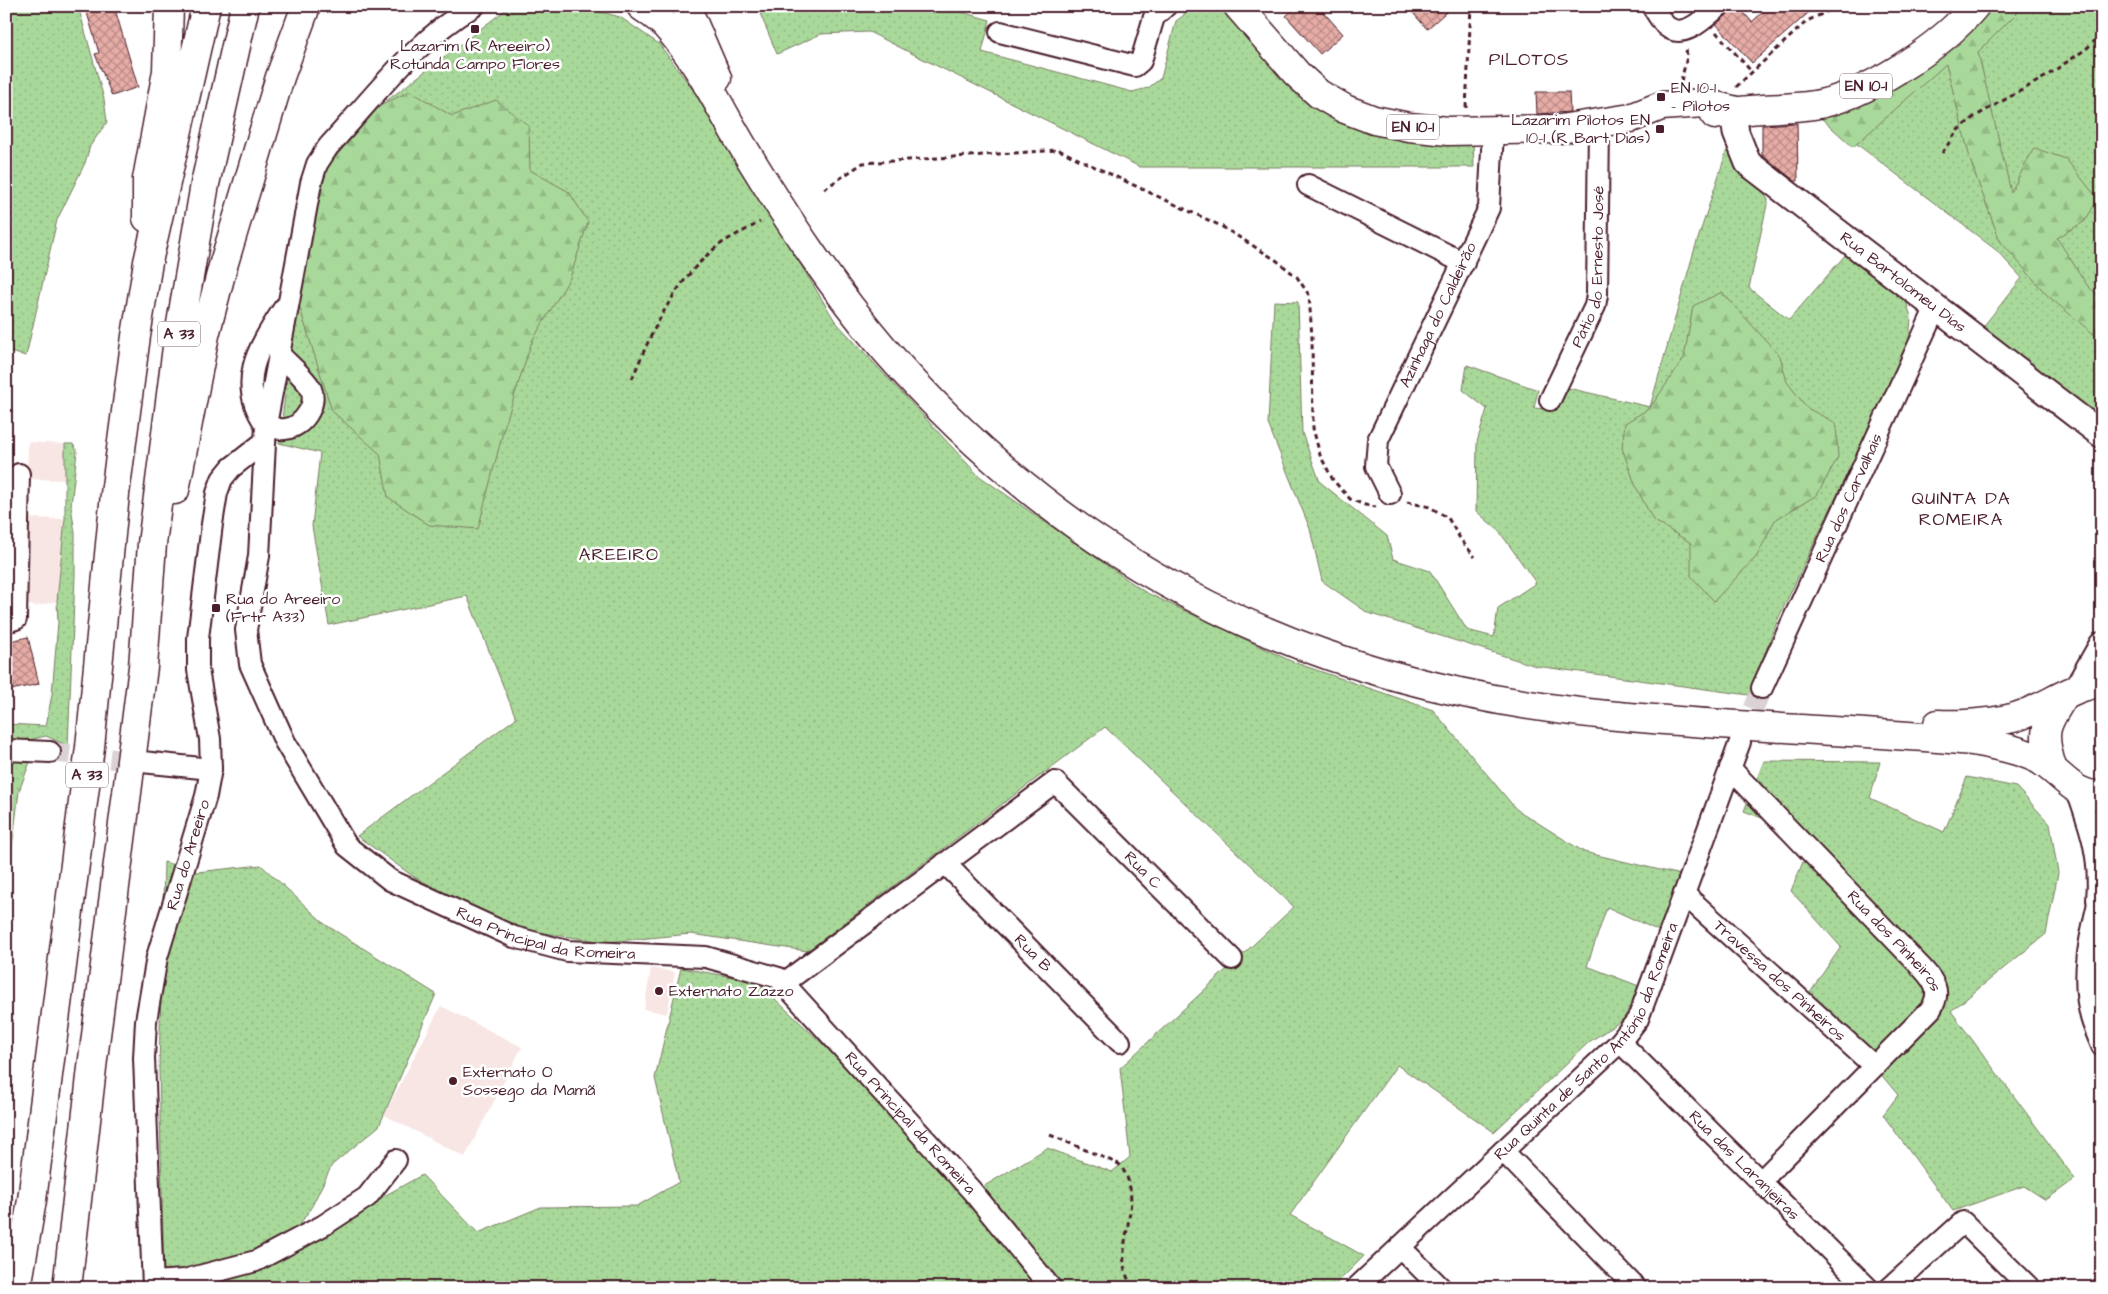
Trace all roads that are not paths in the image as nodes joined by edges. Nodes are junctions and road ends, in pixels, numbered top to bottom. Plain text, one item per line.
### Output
1 (170, 6) edge
2 (206, 6) edge
3 (245, 6) edge
4 (306, 6) edge
5 (474, 6) edge
6 (641, 6) edge
7 (686, 6) edge
8 (1238, 6) edge
9 (1652, 6) edge
10 (1975, 6) edge
11 (1162, 7) edge
12 (1711, 13) edge
13 (1000, 32) dead end
14 (1733, 110) junction
15 (1599, 125) junction
16 (1493, 131) junction
17 (1308, 186) dead end
18 (148, 262) junction
19 (1464, 264) junction
20 (289, 300) junction
21 (1935, 309) junction
22 (279, 354) junction
23 (1550, 400) dead end
24 (265, 433) junction
25 (2102, 435) edge
26 (19, 474) dead end
27 (1390, 494) road end
28 (12, 547) edge
29 (6, 622) edge
30 (2102, 644) edge
31 (143, 666) junction
32 (1762, 688) tunnel mouth
33 (2081, 689) edge
34 (1740, 742) tunnel mouth
35 (6, 750) edge
36 (50, 752) tunnel mouth
37 (142, 762) tunnel mouth
38 (2052, 767) junction
39 (1730, 768) junction
40 (211, 769) junction
41 (2089, 792) edge
42 (946, 863) junction
43 (2102, 887) edge
44 (1684, 894) junction
45 (2096, 913) junction
46 (1232, 959) dead end
47 (784, 983) junction
48 (1120, 1042) dead end
49 (1620, 1042) junction
50 (2102, 1046) edge
51 (1874, 1066) junction
52 (1503, 1151) junction
53 (396, 1160) dead end
54 (1761, 1181) junction
55 (1400, 1247) junction
56 (153, 1285) edge
57 (17, 1288) edge
58 (67, 1288) edge
59 (1051, 1288) edge
60 (1356, 1288) edge
61 (1441, 1288) edge
62 (1636, 1288) edge
63 (1868, 1288) edge
64 (1890, 1288) edge
65 (2030, 1288) edge

1 - 18 main road
2 - 18 main road, A 33
3 - 31 main road, A 33
4 - 31 main road
5 - 20 street, Rua Principal da Romeira
6 - 38 main road
7 - 33 main road
8 - 16 main road, EN 10-1
9 - 12 street
10 - 14 main road, EN 10-1
11 - 13 street
14 - 15 main road, EN 10-1
14 - 21 street, Rua Bartolomeu Dias
15 - 16 main road, EN 10-1
15 - 23 street, Pátio do Ernesto José
16 - 19 street, Azinhaga do Caldeirão
17 - 19 street
18 - 57 main road, A 33
19 - 27 street, Azinhaga do Caldeirão
20 - 22 street, Rua Principal da Romeira
20 - 24 street
21 - 25 street, Rua Bartolomeu Dias
21 - 32 street, Rua dos Carvalhais
22 - 24 street, Rua Principal da Romeira
22 - 24 street
24 - 40 street, Rua do Areeiro
24 - 47 street, Rua Principal da Romeira
26 - 28 street
28 - 29 street
30 - 33 street
31 - 58 main road, A 33
33 - 38 main road
34 - 39 street, Rua Quinta de Santo António da Romeira
35 - 36 street
37 - 40 street
38 - 41 main road
39 - 44 street, Rua Quinta de Santo António da Romeira
39 - 51 street, Rua dos Pinheiros
40 - 56 street, Rua do Areeiro
41 - 45 street
42 - 46 street, Rua C
42 - 47 street
42 - 48 street, Rua B
43 - 45 street
44 - 49 street, Rua Quinta de Santo António da Romeira
44 - 51 street, Travessa dos Pinheiros
45 - 50 street
47 - 59 street, Rua Principal da Romeira
49 - 52 street, Rua Quinta de Santo António da Romeira
49 - 54 street, Rua das Laranjeiras
51 - 54 street, Rua dos Pinheiros
52 - 55 street, Rua Quinta de Santo António da Romeira
52 - 62 street
53 - 56 street
54 - 63 street, Rua das Laranjeiras
55 - 60 street, Rua Quinta de Santo António da Romeira
55 - 61 street
64 - 65 street

